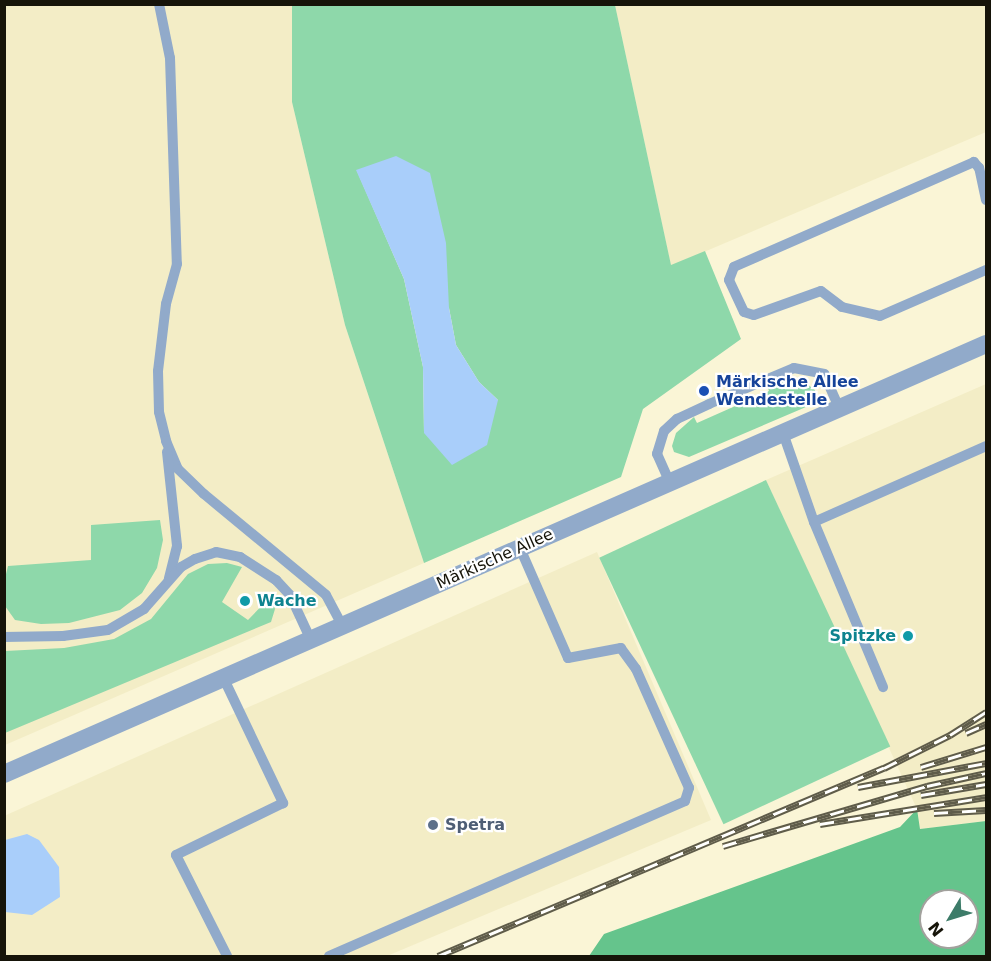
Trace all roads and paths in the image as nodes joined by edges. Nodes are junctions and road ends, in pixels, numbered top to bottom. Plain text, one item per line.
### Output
1 (159, 4) edge
2 (987, 200) edge
3 (987, 270) edge
4 (987, 344) edge
5 (839, 408) junction
6 (783, 433) junction
7 (166, 441) junction
8 (987, 446) edge
9 (670, 483) junction
10 (814, 522) junction
11 (520, 548) junction
12 (169, 579) junction
13 (342, 625) junction
14 (4, 637) edge
15 (310, 638) junction
16 (223, 677) junction
17 (883, 687) dead end
18 (4, 774) edge
19 (227, 957) edge
20 (329, 957) edge

1 - 7 lane
2 - 3 lane
4 - 5 street, Märkische Allee
5 - 6 street, Märkische Allee
5 - 9 lane
6 - 9 street, Märkische Allee
6 - 10 lane
7 - 12 lane
7 - 13 lane
8 - 10 lane
9 - 11 street, Märkische Allee
10 - 17 lane
11 - 13 street, Märkische Allee
11 - 20 lane
12 - 14 lane
12 - 15 lane
13 - 15 street, Märkische Allee
15 - 16 street, Märkische Allee
16 - 18 street, Märkische Allee
16 - 19 lane

